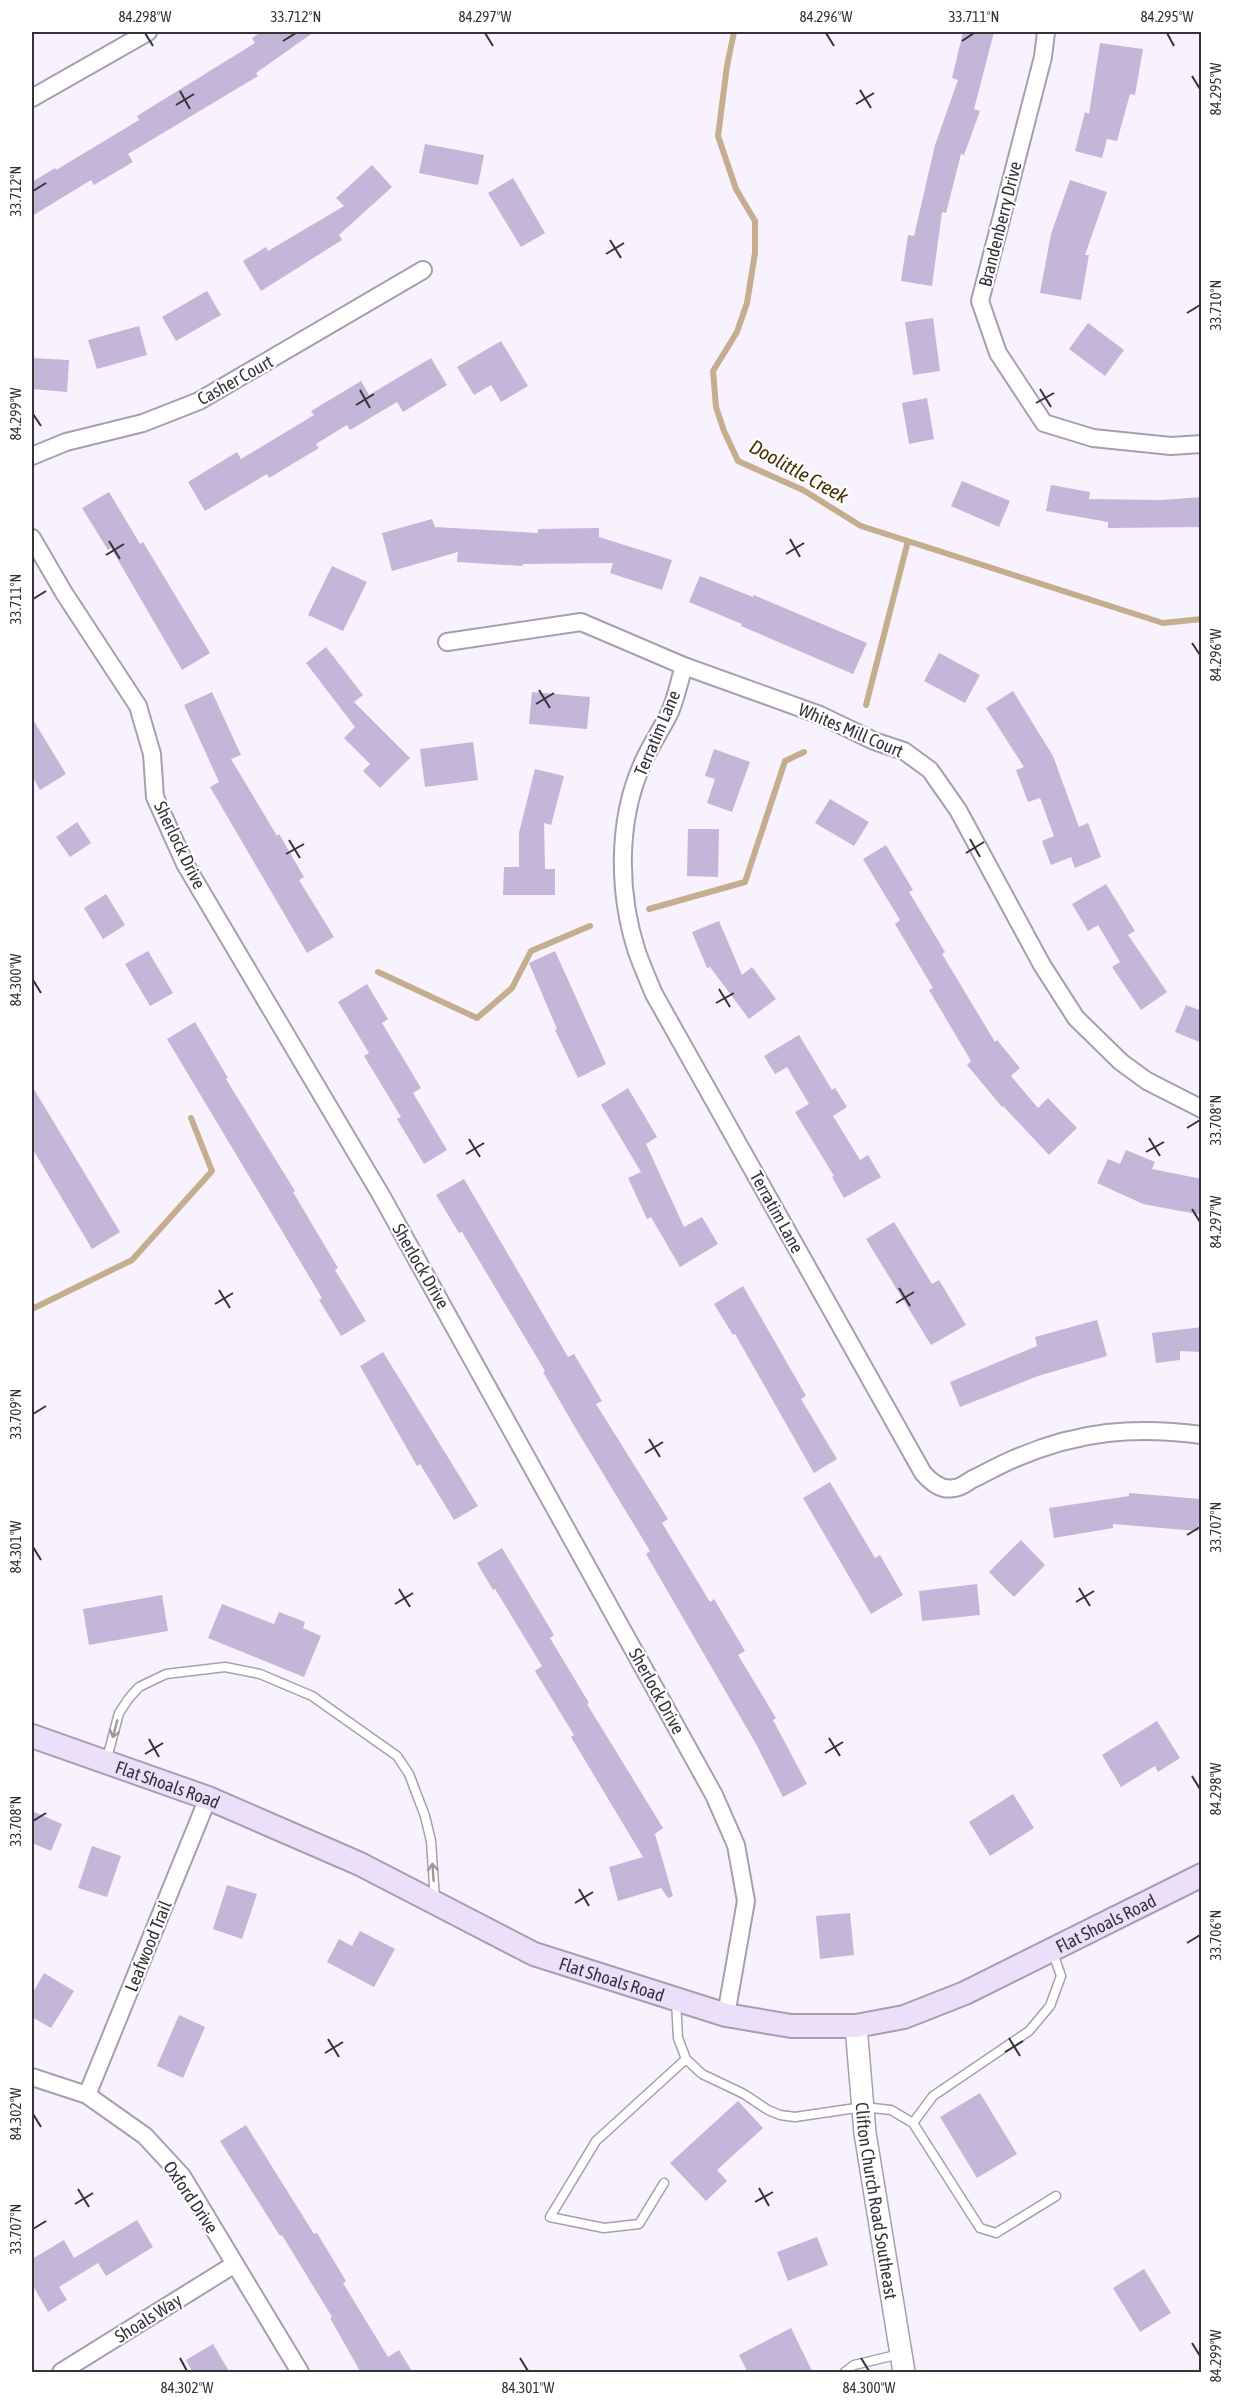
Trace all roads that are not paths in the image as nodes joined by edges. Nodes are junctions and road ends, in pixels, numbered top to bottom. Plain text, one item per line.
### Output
1 (148, 32) edge
2 (1046, 32) edge
3 (32, 98) edge
4 (423, 270) dead end
5 (1202, 444) edge
6 (32, 456) edge
7 (32, 538) edge
8 (447, 642) dead end
9 (684, 666) junction
10 (1202, 1109) edge
11 (1202, 1435) edge
12 (32, 1736) edge
13 (106, 1762) junction
14 (208, 1798) junction
15 (1202, 1875) edge
16 (435, 1903) junction
17 (1052, 1949) junction
18 (676, 1999) junction
19 (726, 2015) junction
20 (856, 2026) junction
21 (686, 2059) junction
22 (32, 2077) edge
23 (87, 2095) junction
24 (863, 2107) junction
25 (913, 2124) junction
26 (664, 2183) dead end
27 (1056, 2196) dead end
28 (235, 2264) junction
29 (902, 2363) edge
30 (61, 2373) edge
31 (300, 2373) edge
32 (845, 2373) edge

1 - 3 street
2 - 5 street, Brandenberry Drive
4 - 6 street, Casher Court
7 - 19 street, Sherlock Drive
8 - 9 street, Whites Mill Court
9 - 10 street, Whites Mill Court
9 - 11 street, Terratim Lane
12 - 13 main road, Flat Shoals Road
13 - 14 main road, Flat Shoals Road
16 -> 13 lane
14 - 16 main road, Flat Shoals Road
14 - 23 street, Leafwood Trail
15 - 17 main road, Flat Shoals Road
16 - 18 main road, Flat Shoals Road
17 - 20 main road, Flat Shoals Road
17 - 25 lane
18 - 19 main road, Flat Shoals Road
18 - 21 lane
19 - 20 main road, Flat Shoals Road
20 - 24 street, Clifton Church Road Southeast
21 - 24 lane
21 - 26 lane
22 - 23 street, Oxford Drive
23 - 28 street, Oxford Drive
24 - 25 lane
24 - 29 street, Clifton Church Road Southeast
25 - 27 lane
28 - 30 street, Shoals Way
28 - 31 street, Oxford Drive
29 - 32 lane

